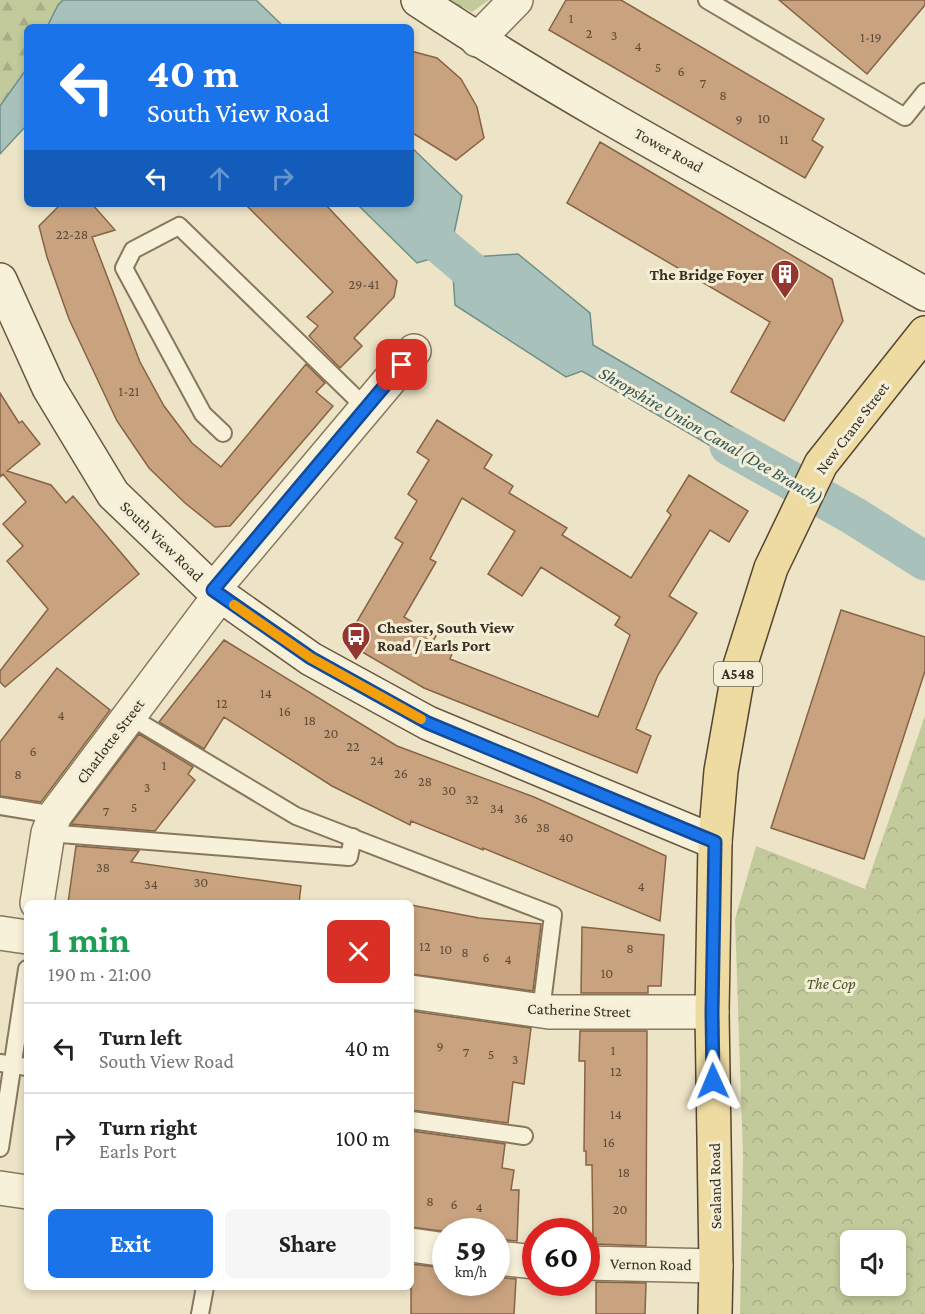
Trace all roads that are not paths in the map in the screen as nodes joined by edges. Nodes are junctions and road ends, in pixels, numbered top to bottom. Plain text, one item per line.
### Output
1 (418, 0) edge
2 (516, 0) edge
3 (707, 0) edge
4 (477, 40) junction
5 (925, 92) edge
6 (0, 280) edge
7 (925, 294) edge
8 (925, 333) edge
9 (414, 351) dead end
10 (366, 408) junction
11 (223, 432) dead end
12 (216, 593) junction
13 (129, 716) junction
14 (0, 806) edge
15 (52, 824) junction
16 (353, 837) junction
17 (715, 842) junction
18 (38, 900) edge
19 (0, 933) edge
20 (24, 937) edge
21 (24, 991) edge
22 (414, 992) edge
23 (541, 1011) junction
24 (712, 1012) junction
25 (14, 1065) edge
26 (414, 1120) edge
27 (524, 1137) dead end
28 (0, 1148) edge
29 (0, 1188) edge
30 (24, 1192) edge
31 (414, 1245) edge
32 (432, 1248) edge
33 (600, 1263) edge
34 (716, 1266) junction
35 (204, 1290) edge
36 (200, 1314) edge
37 (715, 1314) edge

1 - 4 street, Tower Road
2 - 4 street
3 - 5 lane
4 - 7 street, Tower Road
6 - 12 street, South View Road
8 - 17 main road, New Crane Street / A548
9 - 10 street, Charlotte Street
10 - 11 lane
10 - 12 street, Charlotte Street
12 - 13 street, Charlotte Street
12 - 17 street, South View Road
13 - 15 street, Charlotte Street
13 - 16 lane
14 - 15 lane
15 - 16 lane
15 - 18 street, Charlotte Street
16 - 23 lane
17 - 24 main road, Sealand Road / A548
19 - 20 street
21 - 25 lane
22 - 23 street, Catherine Street
23 - 24 street, Catherine Street
24 - 34 main road, Sealand Road / A548
25 - 28 lane
26 - 27 lane
29 - 30 street
31 - 32 street
33 - 34 street, Vernon Road
34 - 37 main road, Sealand Road / A548
35 - 36 lane

